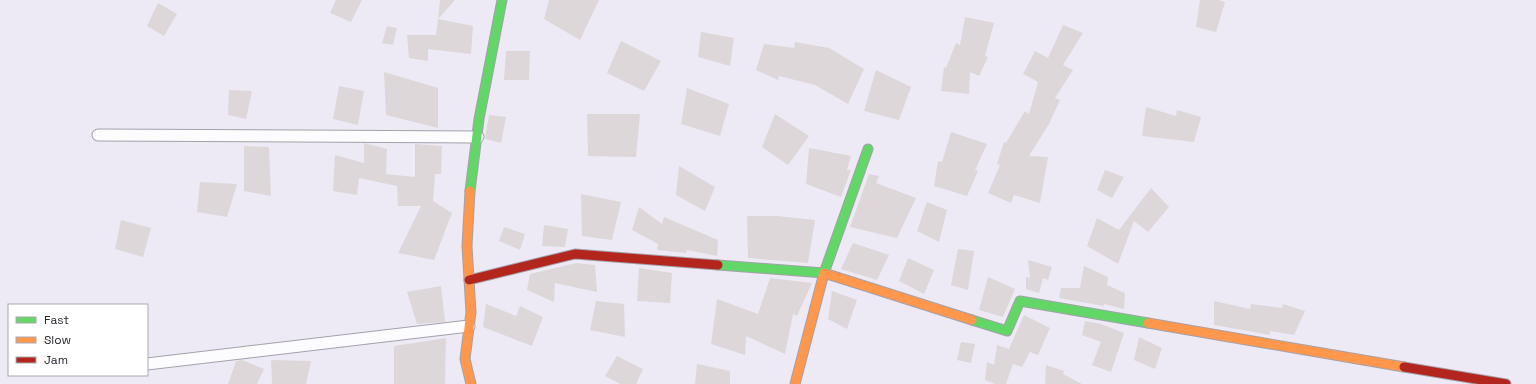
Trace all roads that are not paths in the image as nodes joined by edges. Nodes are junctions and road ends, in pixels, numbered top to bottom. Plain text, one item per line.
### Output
1 (502, 0) edge
2 (98, 135) dead end
3 (478, 137) junction
4 (868, 149) dead end
5 (824, 273) junction
6 (469, 280) junction
7 (469, 326) junction
8 (148, 364) edge
9 (471, 384) edge
10 (795, 384) edge
11 (1506, 384) edge

1 - 3 street
2 - 3 street
3 - 6 street
4 - 5 street
5 - 6 street
5 - 10 street
5 - 11 street
6 - 7 street
7 - 8 street
7 - 9 street

